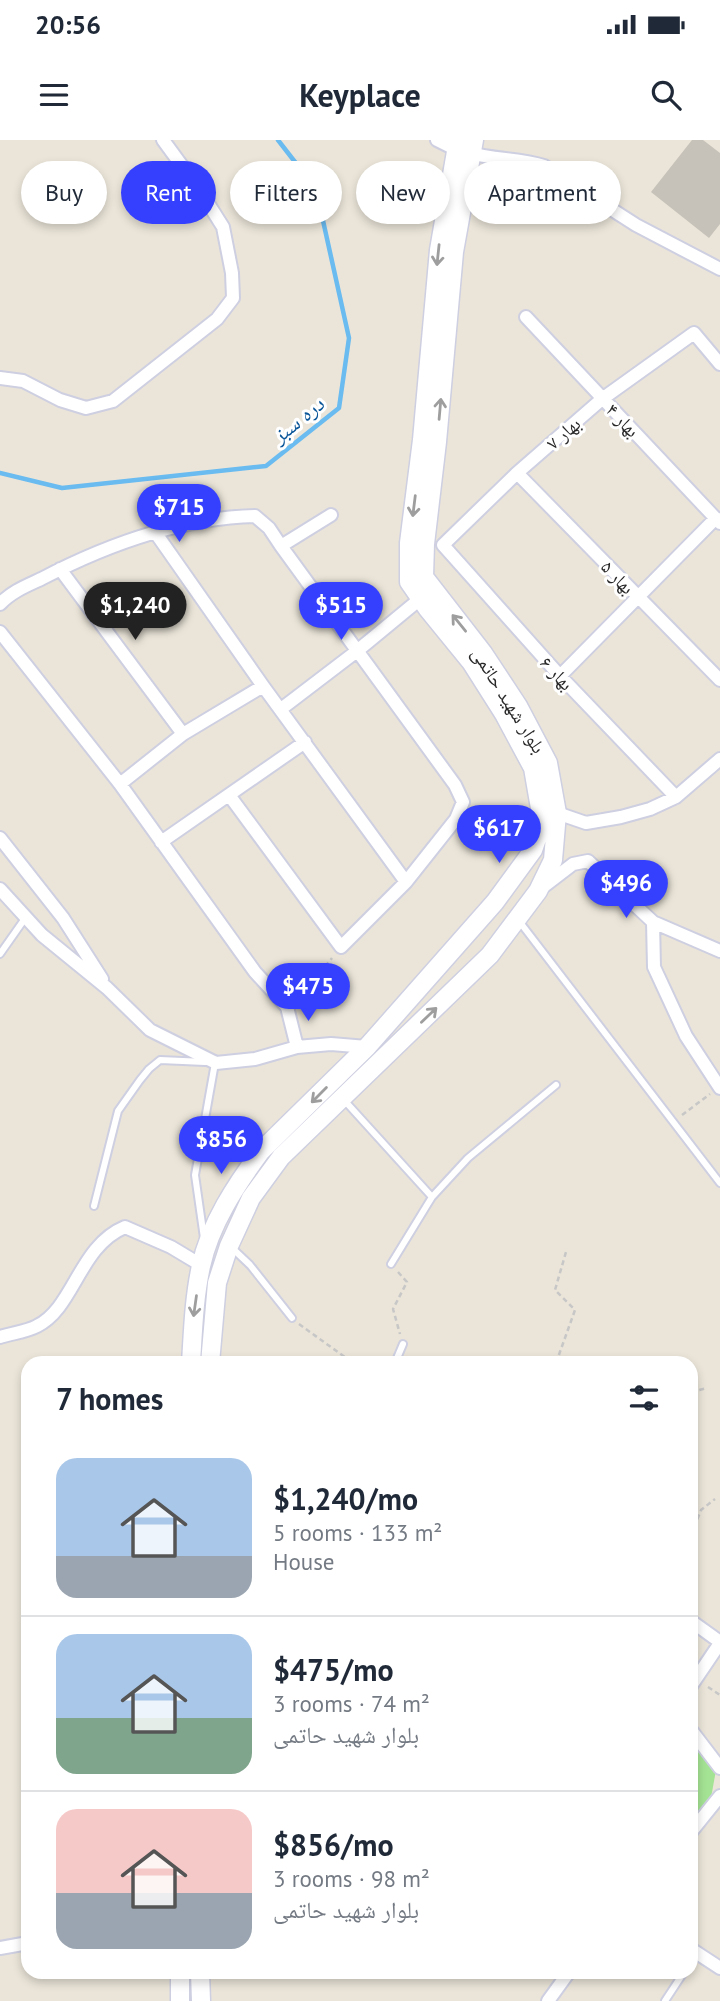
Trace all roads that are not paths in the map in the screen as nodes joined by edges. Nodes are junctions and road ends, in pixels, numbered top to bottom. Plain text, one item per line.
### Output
1 (163, 140) edge
2 (437, 140) edge
3 (464, 145) edge
4 (720, 270) edge
5 (526, 317) dead end
6 (720, 363) edge
7 (0, 378) edge
8 (602, 398) junction
9 (517, 473) junction
10 (331, 515) dead end
11 (718, 521) edge
12 (155, 532) junction
13 (434, 545) junction
14 (281, 546) junction
15 (60, 569) junction
16 (638, 597) junction
17 (420, 599) junction
18 (0, 604) edge
19 (0, 632) edge
20 (357, 651) junction
21 (560, 676) junction
22 (720, 680) edge
23 (263, 686) junction
24 (281, 709) junction
25 (183, 734) junction
26 (305, 742) junction
27 (720, 760) edge
28 (120, 784) junction
29 (229, 795) junction
30 (676, 797) junction
31 (557, 813) junction
32 (0, 838) edge
33 (161, 842) junction
34 (407, 882) junction
35 (0, 889) edge
36 (538, 891) junction
37 (26, 917) junction
38 (517, 920) junction
39 (653, 922) junction
40 (720, 952) edge
41 (0, 954) edge
42 (107, 988) junction
43 (297, 1047) junction
44 (367, 1047) junction
45 (380, 1062) junction
46 (216, 1063) junction
47 (556, 1085) dead end
48 (720, 1088) edge
49 (341, 1097) junction
50 (720, 1183) edge
51 (432, 1196) junction
52 (94, 1206) dead end
53 (229, 1246) junction
54 (203, 1257) junction
55 (391, 1264) road end
56 (292, 1318) road end
57 (0, 1337) edge
58 (402, 1344) road end
59 (191, 1356) edge
60 (211, 1356) edge
61 (398, 1356) edge
62 (698, 1626) edge
63 (720, 1642) edge
64 (698, 1675) edge
65 (698, 1739) edge
66 (720, 1768) edge
67 (720, 1796) edge
68 (698, 1823) edge
69 (21, 1944) edge
70 (0, 1948) edge
71 (698, 1957) edge
72 (720, 1968) edge
73 (180, 1979) edge
74 (200, 1979) edge
75 (564, 1979) edge
76 (679, 1979) edge
77 (180, 2001) edge
78 (201, 2001) edge
79 (548, 2001) edge
80 (665, 2001) edge

1 - 7 street
2 - 3 street
3 - 4 street
13 -> 3 main road, بلوار شهید حاتمی
3 -> 17 main road, بلوار شهید حاتمی
5 - 8 street, بهار ۴
6 - 8 street, بهار ۷
8 - 9 street, بهار ۷
8 - 11 street, بهار ۴
9 - 13 street, بهار ۷
9 - 16 street, بهار ۵
10 - 14 street
11 - 16 street
12 - 14 street
12 - 15 street
12 - 23 street
13 - 21 street, بهار ۶
31 -> 13 main road, بلوار شهید حاتمی
14 - 20 street
15 - 18 street
15 - 25 street
16 - 21 street
16 - 22 street, بهار ۵
17 - 20 street
17 - 44 main road, بلوار شهید حاتمی
19 - 28 street
20 - 24 street
20 - 34 street
21 - 30 street, بهار ۶
23 - 24 street
23 - 25 street
24 - 26 street
25 - 28 street
26 - 29 street
26 - 34 street
27 - 30 street
28 - 33 street
29 - 33 street
29 - 34 street
30 - 31 street
31 - 36 main road, بلوار شهید حاتمی
32 - 42 street
33 - 43 street
35 - 37 street
36 - 38 main road, بلوار شهید حاتمی
36 - 39 street
37 - 41 lane
37 - 42 street
45 -> 38 main road, بلوار شهید حاتمی
38 - 50 lane
39 - 40 street
39 - 48 street
42 - 46 street
43 - 44 street
43 - 46 street
44 - 45 main road
44 -> 54 main road, بلوار شهید حاتمی
45 - 49 main road, بلوار شهید حاتمی
46 - 52 lane
46 - 54 lane
47 - 51 lane
49 - 51 lane
49 - 53 main road, بلوار شهید حاتمی
51 - 55 lane
53 - 56 lane
53 - 60 main road, بلوار شهید حاتمی
54 - 57 street
54 -> 59 main road, بلوار شهید حاتمی
58 - 61 lane
62 - 63 street
63 - 64 street
65 - 66 street
67 - 68 street
69 - 70 street
71 - 72 street
73 - 77 main road
74 - 78 main road
75 - 79 street
76 - 80 lane

